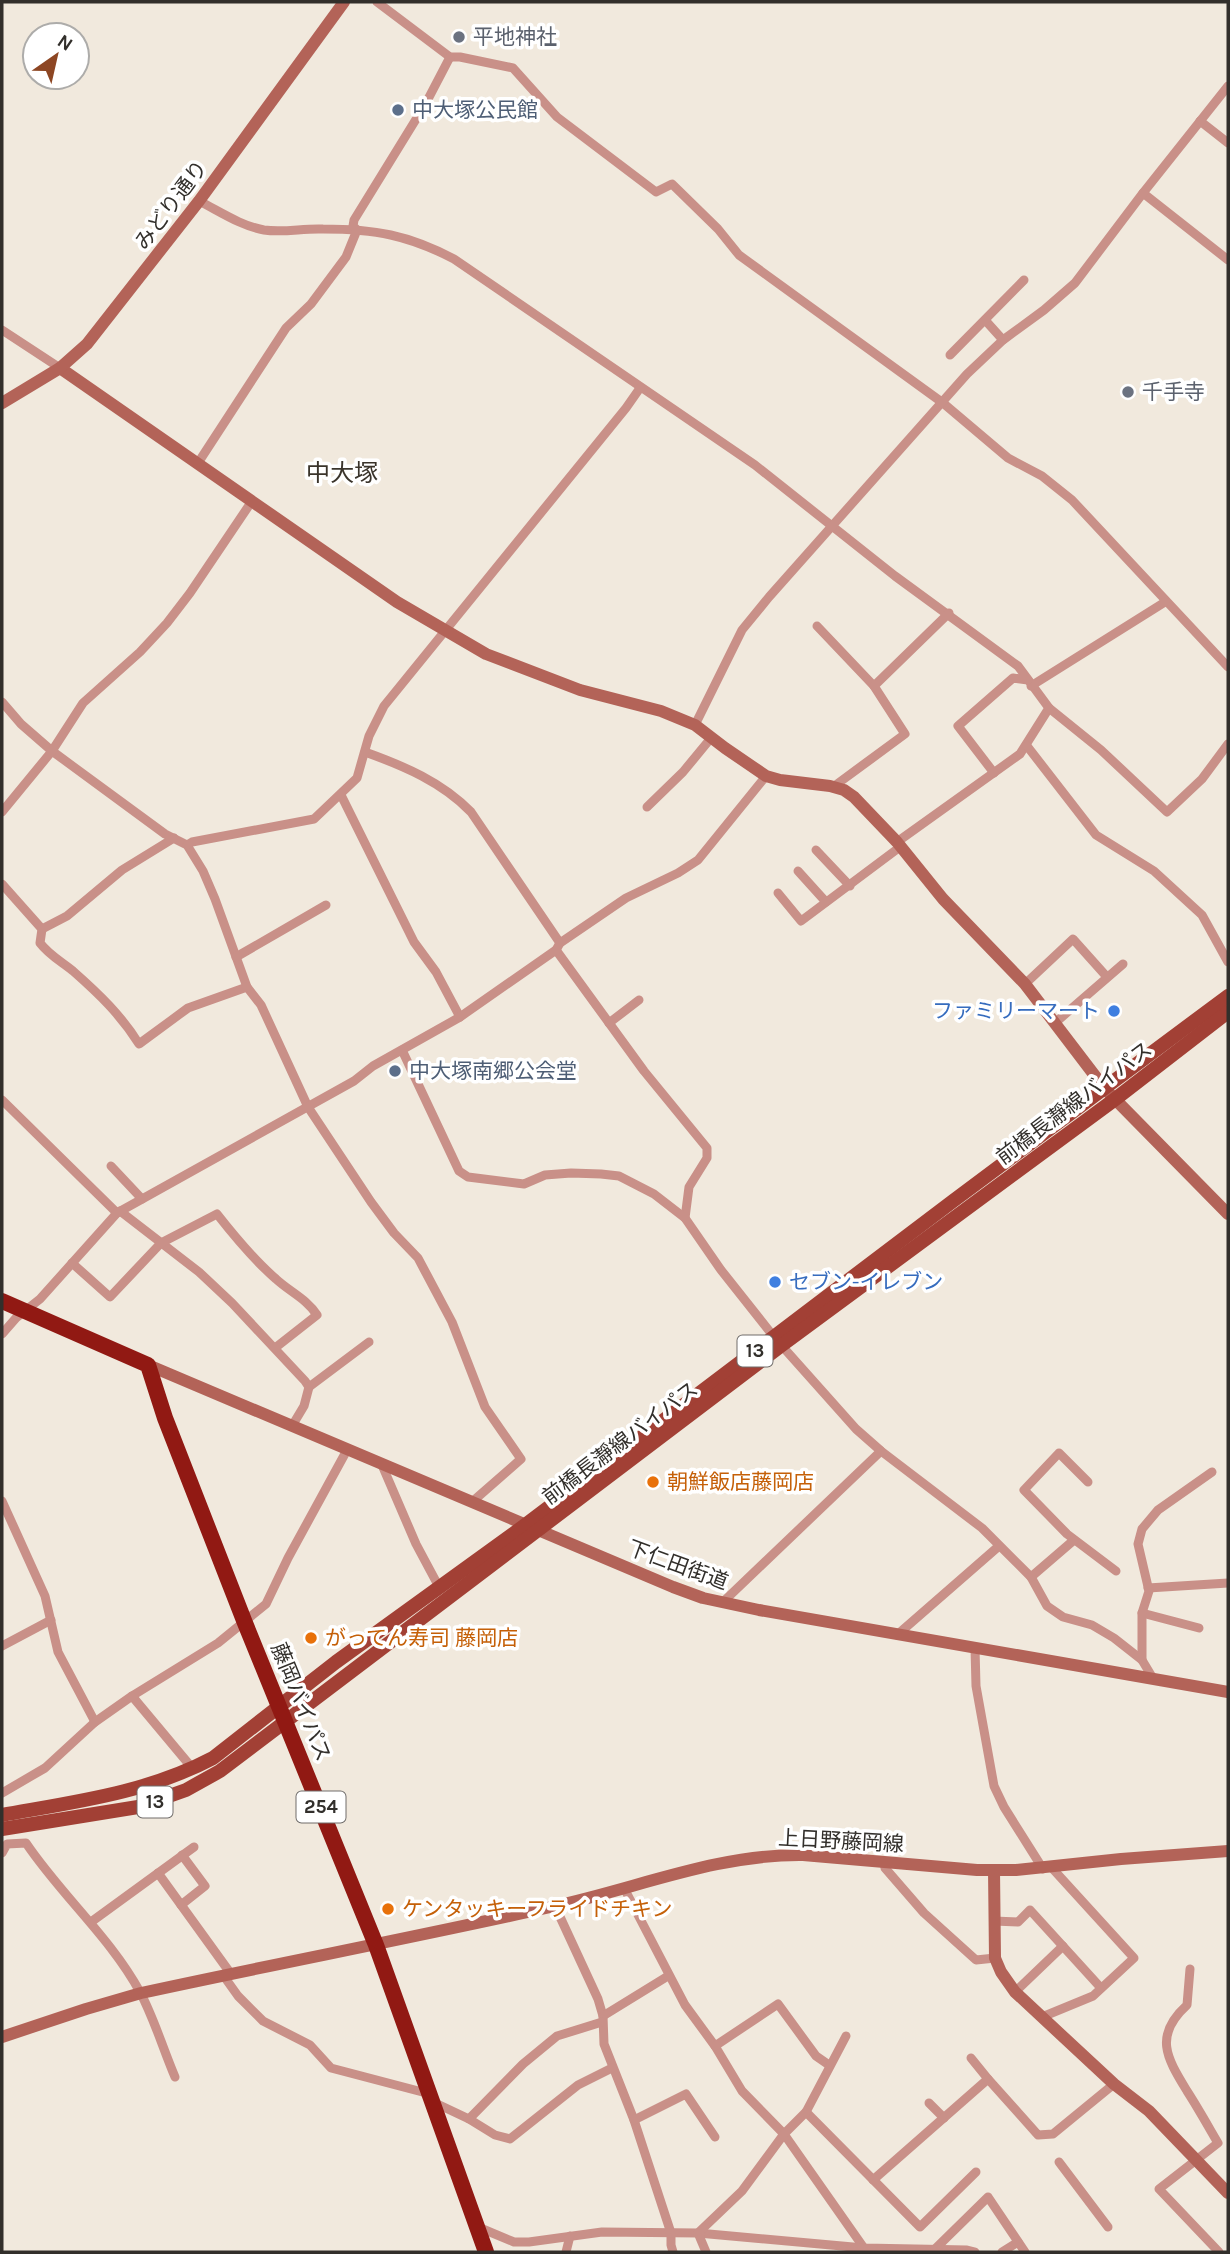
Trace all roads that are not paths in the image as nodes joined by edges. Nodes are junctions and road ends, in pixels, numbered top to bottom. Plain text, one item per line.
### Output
1 (344, 2) edge
2 (376, 2) edge
3 (450, 57) junction
4 (1228, 86) edge
5 (1200, 121) junction
6 (1228, 144) edge
7 (1143, 193) junction
8 (199, 201) junction
9 (357, 230) junction
10 (1228, 260) edge
11 (1024, 280) dead end
12 (985, 320) junction
13 (2, 330) edge
14 (1003, 340) junction
15 (950, 355) dead end
16 (60, 368) junction
17 (640, 388) junction
18 (2, 403) edge
19 (943, 403) junction
20 (198, 463) junction
21 (253, 501) junction
22 (831, 526) junction
23 (1166, 602) junction
24 (949, 613) junction
25 (817, 626) dead end
26 (447, 629) junction
27 (1227, 663) edge
28 (1029, 683) junction
29 (874, 686) junction
30 (2, 702) edge
31 (1049, 708) junction
32 (695, 725) junction
33 (711, 738) junction
34 (1228, 744) edge
35 (1027, 746) junction
36 (52, 751) junction
37 (365, 752) junction
38 (994, 773) junction
39 (766, 776) junction
40 (833, 787) junction
41 (341, 796) junction
42 (648, 807) dead end
43 (2, 812) edge
44 (174, 838) junction
45 (899, 844) junction
46 (187, 845) junction
47 (816, 849) dead end
48 (798, 871) dead end
49 (2, 884) edge
50 (850, 886) junction
51 (778, 894) dead end
52 (825, 902) junction
53 (326, 905) dead end
54 (42, 929) junction
55 (558, 946) junction
56 (236, 957) junction
57 (1228, 962) edge
58 (1123, 964) dead end
59 (1107, 977) junction
60 (1025, 984) junction
61 (247, 987) junction
62 (1228, 996) edge
63 (639, 1000) dead end
64 (1228, 1012) edge
65 (460, 1017) junction
66 (609, 1023) junction
67 (1056, 1023) junction
68 (402, 1050) junction
69 (1110, 1094) junction
70 (2, 1100) edge
71 (308, 1107) junction
72 (111, 1166) dead end
73 (142, 1199) junction
74 (119, 1212) junction
75 (1228, 1214) edge
76 (685, 1218) junction
77 (161, 1243) junction
78 (72, 1263) junction
79 (2, 1301) edge
80 (23, 1312) junction
81 (2, 1334) edge
82 (778, 1341) junction
83 (369, 1342) dead end
84 (275, 1348) junction
85 (148, 1365) junction
86 (309, 1387) junction
87 (292, 1426) junction
88 (347, 1450) junction
89 (881, 1451) junction
90 (382, 1465) junction
91 (1212, 1472) dead end
92 (1088, 1482) dead end
93 (2, 1501) edge
94 (472, 1502) junction
95 (524, 1526) junction
96 (539, 1531) junction
97 (1074, 1540) junction
98 (999, 1546) junction
99 (1116, 1571) dead end
100 (1031, 1577) junction
101 (1228, 1577) edge
102 (1228, 1583) edge
103 (439, 1587) junction
104 (1148, 1588) junction
105 (723, 1602) junction
106 (1142, 1613) junction
107 (51, 1620) junction
108 (246, 1623) junction
109 (1199, 1628) dead end
110 (897, 1634) junction
111 (2, 1646) edge
112 (975, 1648) junction
113 (1142, 1660) junction
114 (1154, 1680) junction
115 (1228, 1692) edge
116 (132, 1696) junction
117 (284, 1713) junction
118 (95, 1722) junction
119 (193, 1769) junction
120 (3, 1790) edge
121 (2, 1815) edge
122 (2, 1829) edge
123 (194, 1847) dead end
124 (1228, 1851) edge
125 (2, 1853) edge
126 (182, 1855) junction
127 (884, 1862) junction
128 (1048, 1868) junction
129 (994, 1870) junction
130 (158, 1872) junction
131 (624, 1888) junction
132 (181, 1905) junction
133 (555, 1906) junction
134 (994, 1921) junction
135 (91, 1922) junction
136 (376, 1945) junction
137 (1063, 1946) junction
138 (995, 1958) junction
139 (1190, 1969) dead end
140 (227, 1975) junction
141 (668, 1976) junction
142 (1101, 1988) junction
143 (1015, 1992) junction
144 (141, 1993) junction
145 (1042, 2017) junction
146 (602, 2019) junction
147 (846, 2036) dead end
148 (2, 2037) edge
149 (715, 2046) junction
150 (971, 2058) dead end
151 (829, 2065) junction
152 (612, 2068) junction
153 (175, 2077) dead end
154 (988, 2079) junction
155 (1114, 2084) junction
156 (432, 2098) junction
157 (929, 2104) dead end
158 (806, 2112) junction
159 (944, 2118) junction
160 (469, 2119) junction
161 (634, 2120) junction
162 (784, 2134) junction
163 (715, 2137) dead end
164 (1218, 2143) junction
165 (1228, 2149) edge
166 (1196, 2161) junction
167 (1059, 2162) dead end
168 (976, 2172) dead end
169 (873, 2180) junction
170 (1228, 2193) edge
171 (478, 2227) junction
172 (1108, 2227) dead end
173 (671, 2233) junction
174 (698, 2233) junction
175 (570, 2236) junction
176 (761, 2240) junction
177 (1018, 2242) junction
178 (863, 2248) junction
179 (935, 2249) junction
180 (894, 2250) edge
181 (486, 2252) edge
182 (566, 2252) edge
183 (673, 2252) edge
184 (706, 2252) edge
185 (761, 2252) edge
186 (975, 2252) edge
187 (1002, 2252) edge
188 (1025, 2252) edge
189 (1219, 2252) edge

1 - 8 street, みどり通り
2 - 3 street
3 - 9 street
3 - 19 street
4 - 5 street
5 - 6 street
5 - 7 street
7 - 10 street
7 - 14 street
8 - 9 street
8 - 16 street, みどり通り
9 - 17 street
9 - 20 street
11 - 12 street
12 - 14 street
12 - 15 street
13 - 16 street
14 - 19 street
16 - 18 street, みどり通り
16 - 20 street
17 - 22 street
17 - 26 street
19 - 22 street
19 - 23 street
20 - 21 street
21 - 26 street
21 - 36 street
22 - 24 street
22 - 32 street
23 - 27 street
23 - 28 street
24 - 28 street
24 - 29 street
25 - 29 street
26 - 32 street
26 - 37 street
28 - 31 street
28 - 38 street
29 - 40 street
30 - 36 street
31 - 34 street
31 - 35 street
32 - 33 street
33 - 39 street
33 - 42 street
35 - 38 street
35 - 57 street
36 - 43 street
36 - 44 street
37 - 41 street
37 - 55 street
38 - 45 street
39 - 40 street
39 - 55 street
40 - 45 street
41 - 46 street
41 - 65 street
44 - 46 street
44 - 54 street
45 - 50 street
45 - 60 street
46 - 56 street
47 - 50 street
48 - 52 street
49 - 54 street
50 - 52 street
51 - 52 street
53 - 56 street
54 - 61 street
55 - 65 street
55 - 66 street
56 - 61 street
58 - 59 street
59 - 60 street
59 - 67 street
60 - 67 street
61 - 71 street
62 - 69 main road, 前橋長瀞線バイパス / 13
63 - 66 street
64 - 69 main road, 前橋長瀞線バイパス / 13
65 - 68 street
66 - 76 street
67 - 69 street
68 - 71 street
68 - 76 street
69 - 75 street
69 - 82 main road, 前橋長瀞線バイパス / 13
70 - 74 street
71 - 73 street
71 - 94 street
72 - 73 street
73 - 74 street
74 - 77 street
74 - 78 street
76 - 82 street
77 - 78 street
77 - 84 street
77 - 84 street
78 - 80 street
79 - 80 highway
80 - 81 street
80 - 85 highway
82 - 89 street
82 - 95 main road, 前橋長瀞線バイパス / 13
82 - 96 main road, 前橋長瀞線バイパス / 13
83 - 86 street
84 - 86 street
85 - 87 street, 下仁田街道
85 - 108 highway, 藤岡バイパス / 254
86 - 87 street
87 - 88 street, 下仁田街道
88 - 90 street, 下仁田街道
88 - 108 street
89 - 98 street
89 - 105 street
90 - 94 street, 下仁田街道
90 - 103 street
91 - 104 street
92 - 97 street
93 - 107 street
94 - 95 street, 下仁田街道
95 - 96 street, 下仁田街道
95 - 103 main road, 前橋長瀞線バイパス / 13
96 - 105 street, 下仁田街道
96 - 117 main road, 前橋長瀞線バイパス / 13
97 - 99 street
97 - 100 street
98 - 100 street
98 - 110 street
100 - 113 street
101 - 102 street
102 - 104 street
103 - 117 main road, 前橋長瀞線バイパス / 13
104 - 106 street
105 - 110 street, 下仁田街道
106 - 109 street
106 - 113 street
107 - 111 street
107 - 118 street
108 - 116 street
108 - 117 highway, 藤岡バイパス / 254
110 - 112 street, 下仁田街道
112 - 114 street, 下仁田街道
112 - 128 street
113 - 114 street
114 - 115 street, 下仁田街道
116 - 118 street
116 - 119 street
117 - 119 main road, 前橋長瀞線バイパス / 13
117 - 122 main road, 前橋長瀞線バイパス / 13
117 - 136 highway, 藤岡バイパス / 254
118 - 120 street
119 - 121 main road, 前橋長瀞線バイパス / 13
123 - 126 street
124 - 128 street, 上日野藤岡線
125 - 135 street
126 - 130 street
126 - 132 street
127 - 129 street, 上日野藤岡線
127 - 131 street, 上日野藤岡線
127 - 138 street
128 - 129 street, 上日野藤岡線
128 - 142 street
129 - 134 street
130 - 132 street
130 - 135 street
131 - 133 street, 上日野藤岡線
131 - 141 street
132 - 140 street
133 - 136 street, 上日野藤岡線
133 - 146 street
134 - 137 street
134 - 138 street
135 - 144 street
136 - 140 street, 上日野藤岡線
136 - 156 highway, 藤岡バイパス / 254
137 - 142 street
137 - 143 street
138 - 143 street
139 - 164 street
140 - 144 street, 上日野藤岡線
140 - 156 street
141 - 146 street
141 - 149 street
142 - 145 street
143 - 145 street
144 - 148 street, 上日野藤岡線
144 - 153 street
145 - 155 street
146 - 152 street
146 - 160 street
147 - 151 street
149 - 151 street
149 - 162 street
150 - 154 street
151 - 158 street
152 - 160 street
152 - 161 street
154 - 155 street
154 - 159 street
155 - 166 street
156 - 160 street
156 - 171 highway, 藤岡バイパス / 254
157 - 159 street
158 - 162 street
158 - 169 street
159 - 169 street
161 - 163 street
161 - 173 street
162 - 174 street
162 - 178 street
164 - 165 street
164 - 166 street
166 - 170 street
166 - 189 street
167 - 172 street
168 - 169 street
171 - 175 street
171 - 181 highway, 藤岡バイパス / 254
173 - 174 street
173 - 175 street
173 - 183 street
174 - 176 street
174 - 184 street
175 - 182 street
176 - 178 street
176 - 185 street
177 - 179 street
177 - 187 street
177 - 188 street
178 - 180 street
179 - 180 street
179 - 186 street

